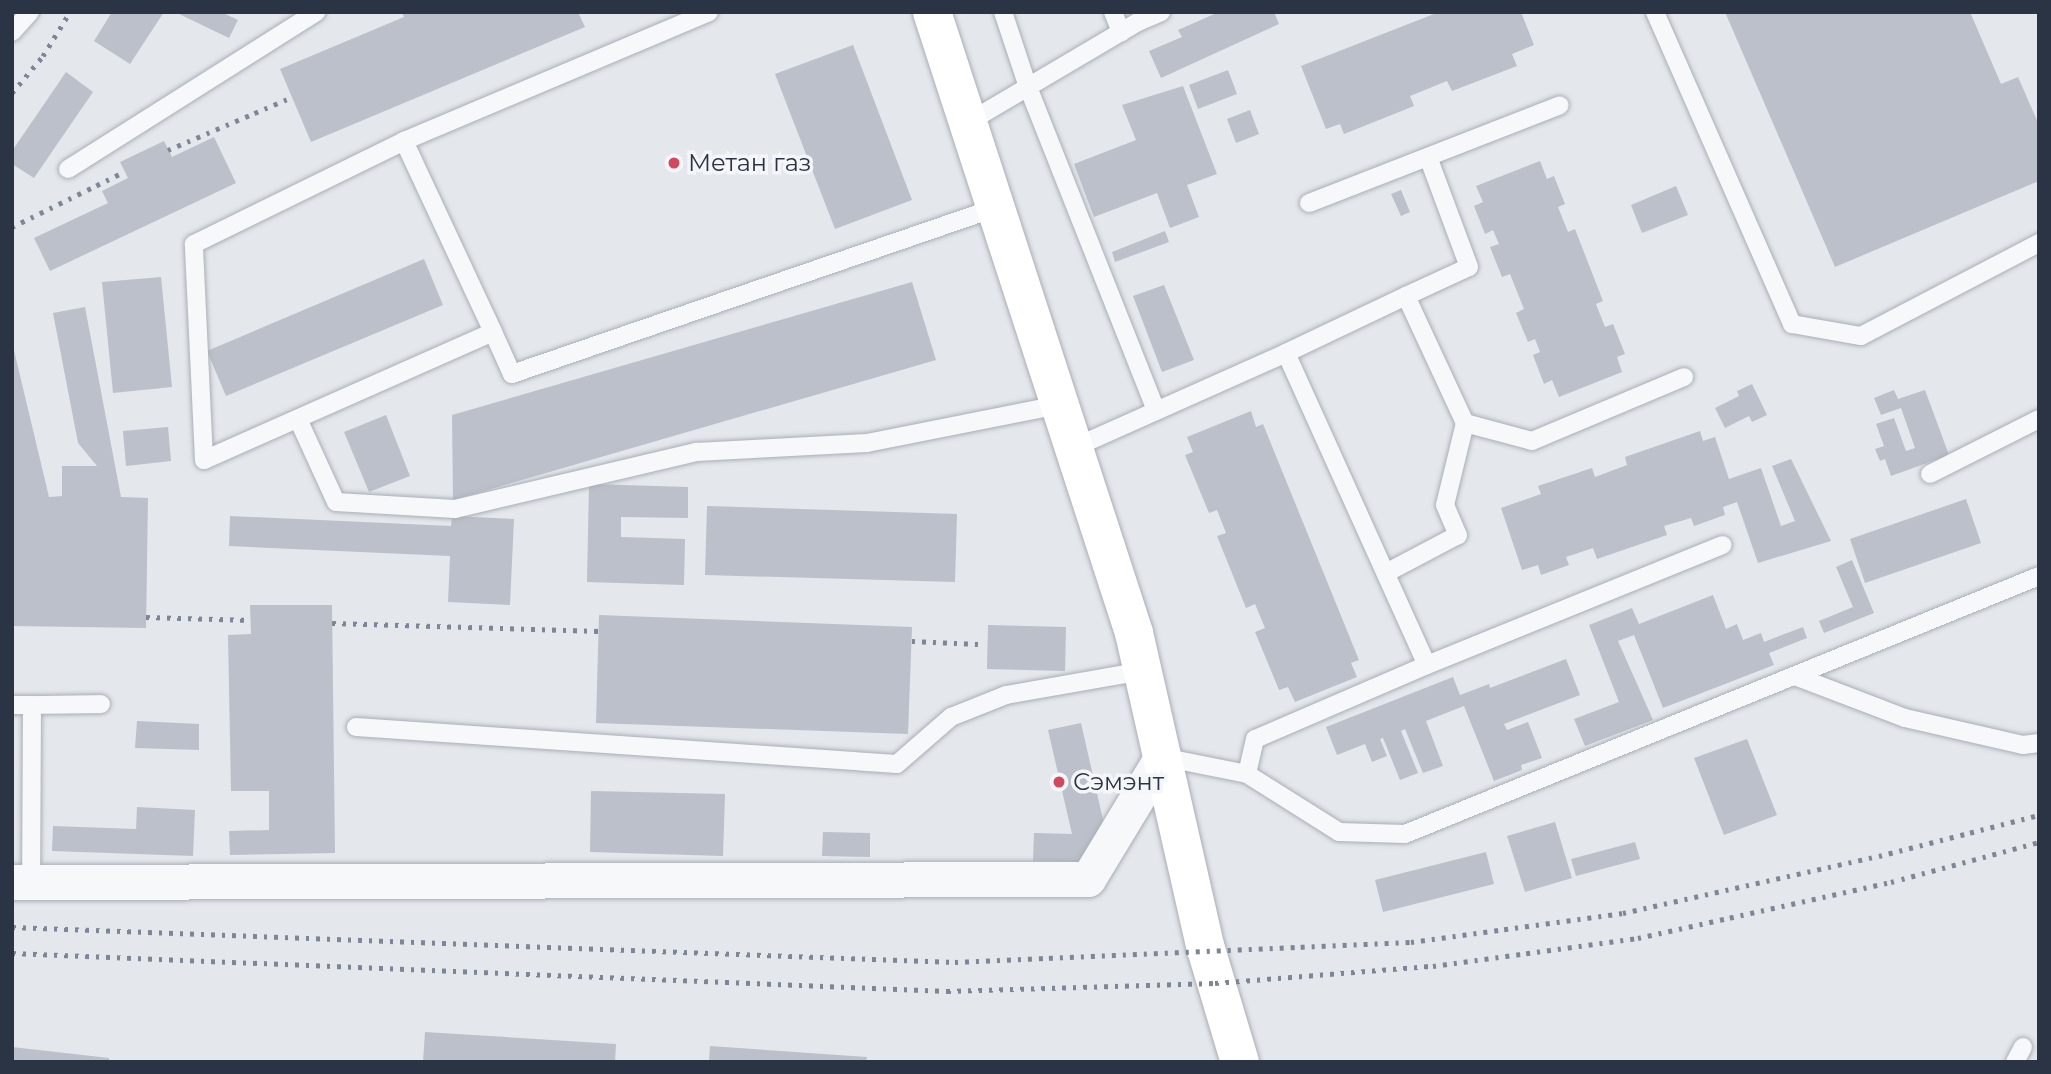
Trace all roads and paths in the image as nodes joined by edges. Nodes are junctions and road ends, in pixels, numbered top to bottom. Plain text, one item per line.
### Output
1 (30, 12) edge
2 (316, 12) edge
3 (709, 12) edge
4 (932, 12) edge
5 (1003, 12) edge
6 (1113, 12) edge
7 (1161, 12) edge
8 (1655, 12) edge
9 (12, 32) edge
10 (1121, 32) junction
11 (1028, 87) junction
12 (1560, 105) dead end
13 (967, 123) junction
14 (404, 141) junction
15 (1428, 157) junction
16 (68, 169) dead end
17 (1309, 202) dead end
18 (995, 208) junction
19 (2039, 243) edge
20 (1406, 296) junction
21 (493, 332) junction
22 (1286, 353) junction
23 (1684, 377) dead end
24 (1059, 405) junction
25 (1156, 411) junction
26 (298, 419) junction
27 (2039, 419) edge
28 (1465, 423) junction
29 (1073, 448) junction
30 (1930, 474) dead end
31 (1723, 545) dead end
32 (1386, 573) junction
33 (2039, 576) edge
34 (1427, 665) junction
35 (1142, 671) junction
36 (1795, 676) junction
37 (102, 704) dead end
38 (12, 705) edge
39 (32, 705) junction
40 (356, 727) dead end
41 (2039, 743) edge
42 (1162, 757) junction
43 (1247, 774) junction
44 (22, 882) edge
45 (1240, 1062) edge

1 - 9 lane
2 - 16 lane
3 - 14 lane
4 - 13 main road
5 - 11 lane
6 - 10 lane
7 - 10 lane
8 - 19 lane
10 - 11 lane
11 - 13 lane
11 - 25 lane
12 - 15 lane
13 - 18 main road
14 - 21 lane
14 - 26 lane
15 - 17 lane
15 - 20 lane
18 - 21 lane
18 - 24 main road
20 - 22 lane
20 - 28 lane
21 - 26 lane
22 - 25 lane
22 - 32 lane
23 - 28 lane
24 - 26 lane
24 - 29 main road
25 - 29 lane
27 - 30 lane
28 - 32 lane
29 - 35 main road
31 - 34 lane
32 - 34 lane
33 - 36 lane
34 - 43 lane
35 - 40 lane
35 - 42 main road
36 - 41 lane
36 - 43 lane
37 - 39 lane
38 - 39 lane
39 - 44 lane
42 - 43 lane
42 - 44 street
42 - 45 main road

